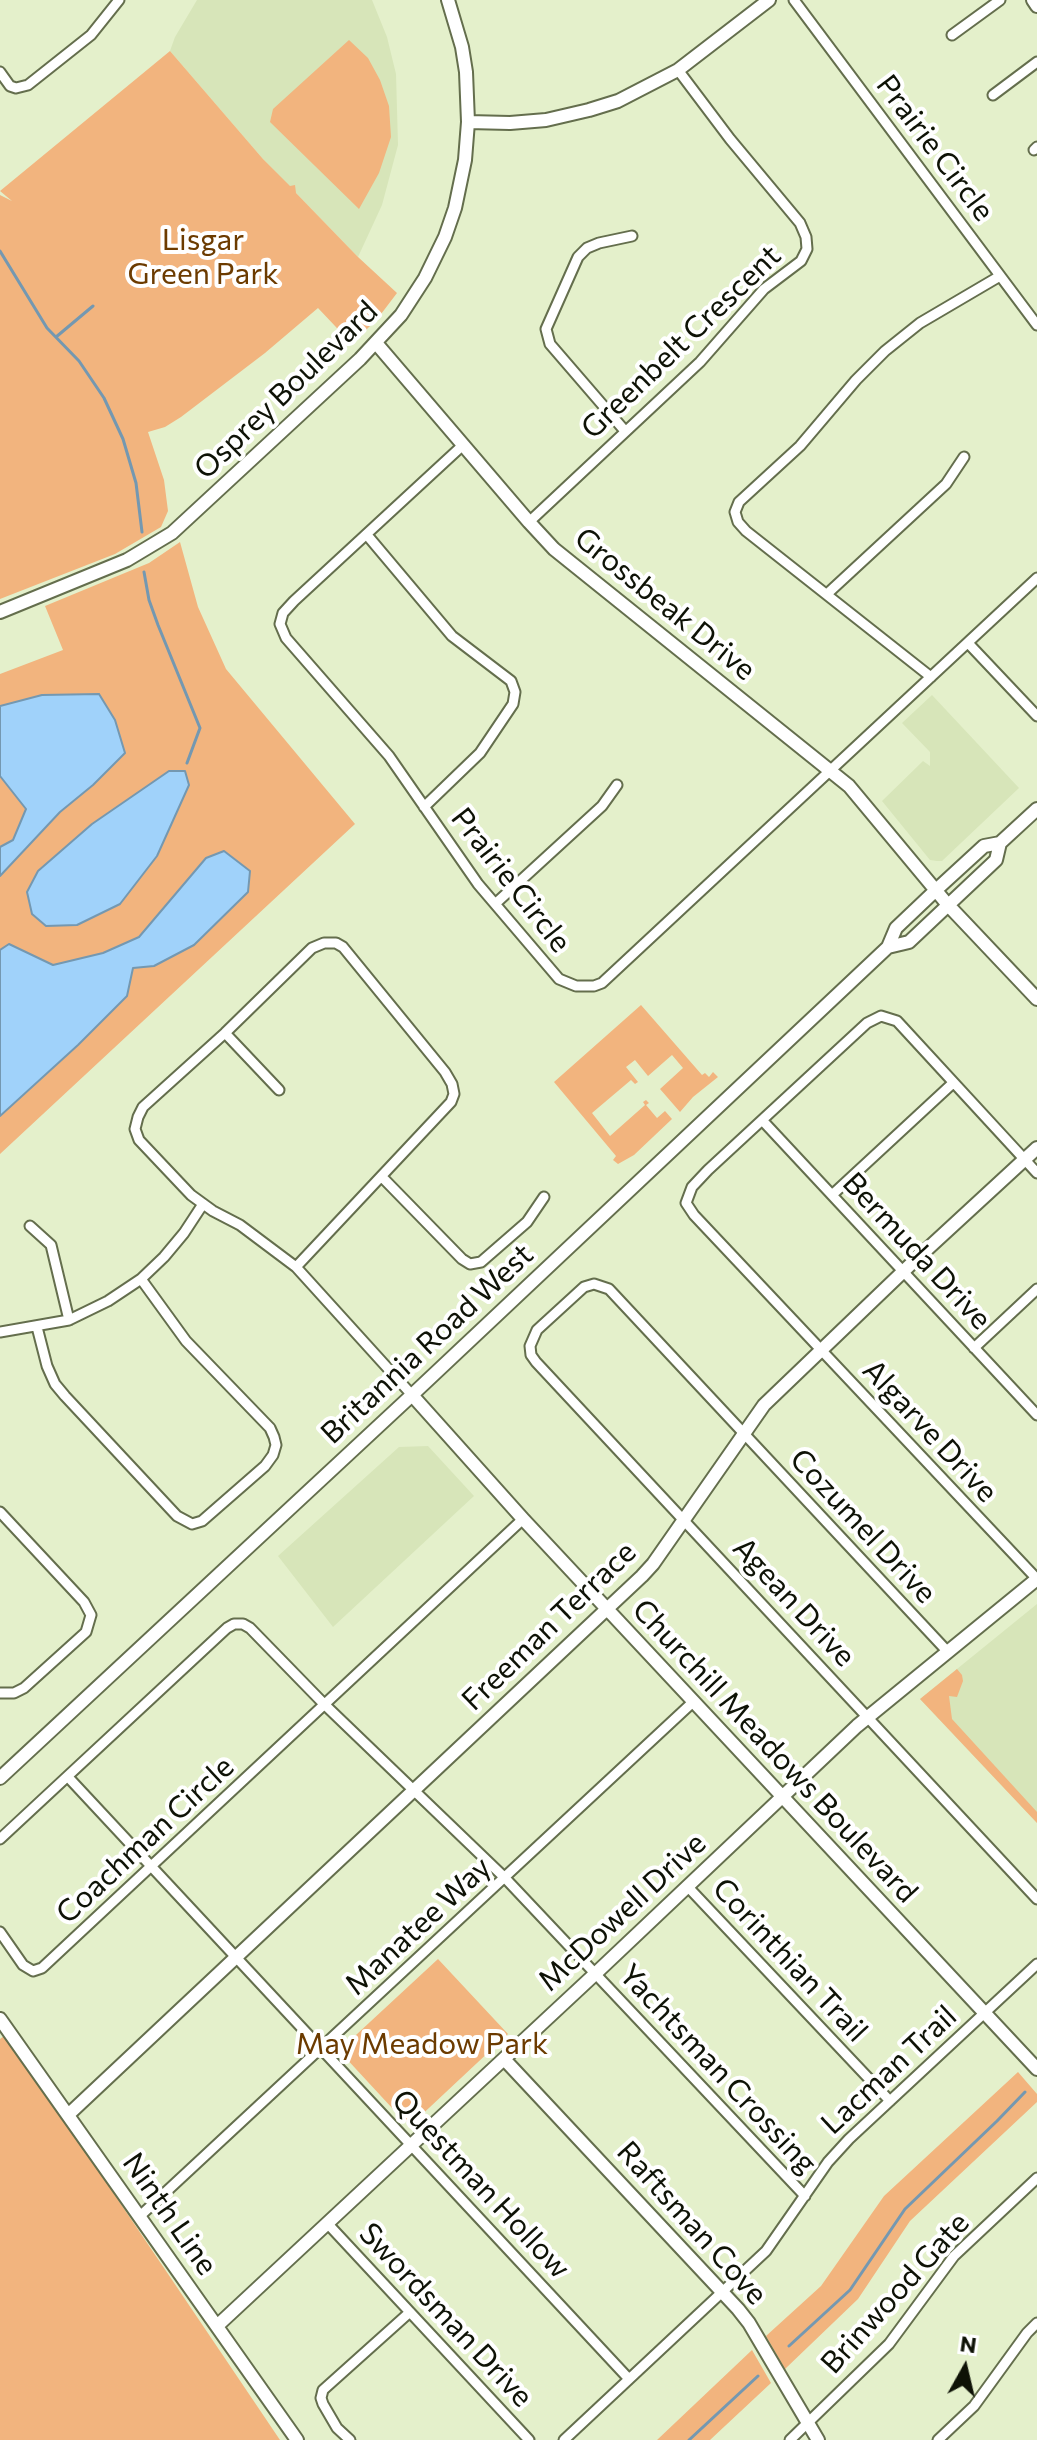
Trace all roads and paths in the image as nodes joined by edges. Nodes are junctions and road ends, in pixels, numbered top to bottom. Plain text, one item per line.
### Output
1 (119, 0) edge
2 (448, 0) edge
3 (769, 0) edge
4 (794, 0) edge
5 (1000, 0) edge
6 (1033, 0) edge
7 (1037, 6) edge
8 (952, 35) dead end
9 (1037, 62) edge
10 (678, 70) junction
11 (0, 72) edge
12 (993, 95) dead end
13 (468, 122) junction
14 (632, 236) dead end
15 (1000, 276) junction
16 (1037, 325) edge
17 (376, 343) junction
18 (625, 431) junction
19 (463, 445) junction
20 (964, 457) dead end
21 (529, 522) junction
22 (367, 535) junction
23 (1037, 578) edge
24 (827, 594) junction
25 (0, 612) edge
26 (968, 643) junction
27 (931, 677) junction
28 (1037, 716) edge
29 (831, 771) junction
30 (617, 785) dead end
31 (424, 807) junction
32 (1037, 809) edge
33 (1000, 843) junction
34 (936, 890) junction
35 (495, 904) junction
36 (948, 905) junction
37 (888, 947) junction
38 (1037, 999) edge
39 (225, 1033) junction
40 (953, 1083) junction
41 (279, 1090) dead end
42 (762, 1120) junction
43 (1037, 1148) edge
44 (1025, 1160) junction
45 (1037, 1173) edge
46 (382, 1177) junction
47 (832, 1195) junction
48 (544, 1197) dead end
49 (203, 1204) junction
50 (30, 1226) dead end
51 (296, 1267) junction
52 (904, 1272) junction
53 (141, 1279) junction
54 (1037, 1289) edge
55 (69, 1320) junction
56 (37, 1327) junction
57 (0, 1332) edge
58 (974, 1348) junction
59 (820, 1350) junction
60 (412, 1395) junction
61 (1037, 1415) edge
62 (743, 1434) junction
63 (0, 1512) edge
64 (523, 1519) junction
65 (684, 1520) junction
66 (1037, 1579) edge
67 (607, 1610) junction
68 (947, 1651) junction
69 (0, 1693) edge
70 (693, 1702) junction
71 (324, 1704) junction
72 (868, 1717) junction
73 (68, 1777) junction
74 (0, 1778) edge
75 (415, 1790) junction
76 (782, 1797) junction
77 (0, 1839) edge
78 (151, 1866) junction
79 (505, 1878) junction
80 (688, 1887) junction
81 (1037, 1899) edge
82 (0, 1932) edge
83 (236, 1957) junction
84 (1037, 1964) edge
85 (595, 1974) junction
86 (984, 2013) junction
87 (0, 2019) edge
88 (322, 2048) junction
89 (504, 2059) junction
90 (1037, 2069) edge
91 (890, 2101) junction
92 (68, 2115) junction
93 (411, 2146) junction
94 (1037, 2178) edge
95 (805, 2196) junction
96 (140, 2216) junction
97 (327, 2223) junction
98 (722, 2291) junction
99 (410, 2312) junction
100 (1037, 2323) edge
101 (217, 2326) junction
102 (629, 2379) junction
103 (808, 2423) junction
104 (297, 2440) edge
105 (350, 2440) edge
106 (529, 2440) edge
107 (564, 2440) edge
108 (790, 2440) edge
109 (818, 2440) edge
110 (938, 2440) edge

1 - 11 street
2 - 13 street, Osprey Boulevard
3 - 10 street
4 - 15 street, Prairie Circle
5 - 8 street
6 - 7 street
9 - 12 street
10 - 13 street
10 - 18 street, Greenbelt Crescent
13 - 17 street, Osprey Boulevard
14 - 18 street
15 - 16 street, Prairie Circle
15 - 24 street
17 - 19 street, Grossbeak Drive
17 - 25 street, Osprey Boulevard
18 - 21 street, Greenbelt Crescent
19 - 21 street, Grossbeak Drive
19 - 22 street, Prairie Circle
20 - 24 street
21 - 29 street, Grossbeak Drive
22 - 31 street, Prairie Circle
22 - 31 street
23 - 26 street, Prairie Circle
24 - 27 street
26 - 27 street, Prairie Circle
26 - 28 street
27 - 29 street, Prairie Circle
29 - 34 street, Grossbeak Drive
29 - 35 street, Prairie Circle
30 - 35 street
31 - 35 street, Prairie Circle
32 - 33 street, Britannia Road West
33 - 34 street, Britannia Road West
33 - 36 street, Britannia Road West
34 - 36 street, Grossbeak Drive
34 - 37 street, Britannia Road West
36 - 37 street, Britannia Road West
36 - 38 street, Grossbeak Drive
37 - 60 street, Britannia Road West
39 - 41 street
39 - 46 street
39 - 49 street
40 - 42 street
40 - 44 street
40 - 47 street
42 - 47 street, Bermuda Drive
42 - 59 street, Algarve Drive
43 - 44 street, Freeman Terrace
44 - 45 street
44 - 52 street, Freeman Terrace
46 - 48 street
46 - 51 street
47 - 52 street, Bermuda Drive
49 - 51 street
49 - 53 street
50 - 55 street
51 - 60 street
52 - 58 street, Bermuda Drive
52 - 59 street, Freeman Terrace
53 - 55 street
53 - 56 street
54 - 58 street
55 - 56 street
56 - 57 street
58 - 61 street, Bermuda Drive
59 - 62 street, Freeman Terrace
59 - 66 street, Algarve Drive
60 - 64 street, Churchill Meadows Boulevard
60 - 74 street, Britannia Road West
62 - 65 street, Freeman Terrace
62 - 65 street, Cozumel Drive
62 - 68 street, Cozumel Drive
63 - 69 street
64 - 67 street, Churchill Meadows Boulevard
64 - 71 street, Coachman Circle
65 - 67 street, Freeman Terrace
65 - 72 street, Agean Drive
66 - 68 street, McDowell Drive
67 - 70 street, Churchill Meadows Boulevard
67 - 75 street, Freeman Terrace
68 - 72 street, McDowell Drive
70 - 76 street, Churchill Meadows Boulevard
70 - 79 street, Manatee Way
71 - 73 street
71 - 75 street, Yachtsman Crossing
71 - 78 street, Coachman Circle
72 - 76 street, McDowell Drive
72 - 81 street, Agean Drive
73 - 77 street
73 - 78 street, Questman Hollow
75 - 79 street, Yachtsman Crossing
75 - 83 street, Freeman Terrace
76 - 80 street, McDowell Drive
76 - 86 street, Churchill Meadows Boulevard
78 - 82 street, Coachman Circle
78 - 83 street, Questman Hollow
79 - 85 street, Yachtsman Crossing
79 - 88 street, Manatee Way
80 - 85 street, McDowell Drive
80 - 91 street, Corinthian Trail
83 - 88 street, Questman Hollow
83 - 92 street, Freeman Terrace
84 - 86 street, Lacman Trail
85 - 89 street, McDowell Drive
85 - 95 street, Yachtsman Crossing
86 - 90 street, Churchill Meadows Boulevard
86 - 91 street, Lacman Trail
87 - 92 street, Ninth Line
88 - 93 street, Questman Hollow
88 - 96 street, Manatee Way
89 - 93 street, McDowell Drive
89 - 98 street, Raftsman Cove
91 - 95 street, Lacman Trail
92 - 96 street, Ninth Line
93 - 97 street, McDowell Drive
93 - 102 street, Questman Hollow
94 - 103 street, Brinwood Gate
95 - 98 street, Lacman Trail
96 - 101 street, Ninth Line
97 - 99 street, Swordsman Drive
97 - 101 street, McDowell Drive
98 - 102 street, Lacman Trail
98 - 103 street, Raftsman Cove
99 - 105 street
99 - 106 street, Swordsman Drive
100 - 110 street
101 - 104 street, Ninth Line
102 - 107 street, Lacman Trail
103 - 108 street, Brinwood Gate
103 - 109 street, Raftsman Cove

